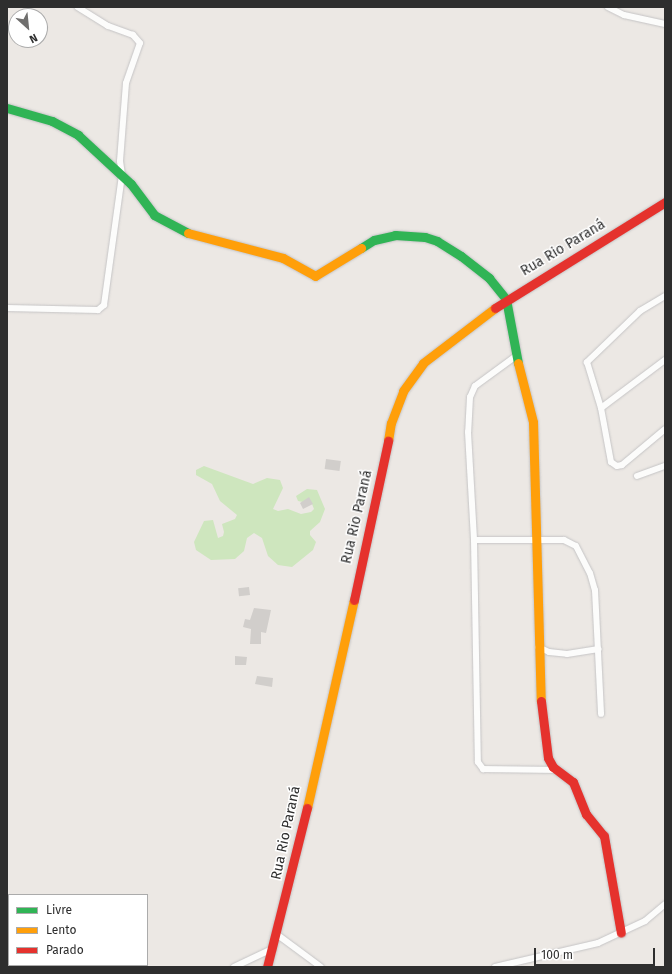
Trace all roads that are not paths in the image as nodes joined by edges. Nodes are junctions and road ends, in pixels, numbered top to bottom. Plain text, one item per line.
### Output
1 (77, 7) edge
2 (608, 7) edge
3 (665, 24) edge
4 (7, 108) edge
5 (122, 176) junction
6 (665, 202) edge
7 (665, 296) edge
8 (506, 299) junction
9 (7, 308) edge
10 (516, 356) junction
11 (665, 360) edge
12 (601, 408) junction
13 (665, 429) edge
14 (665, 466) edge
15 (636, 476) dead end
16 (474, 540) junction
17 (538, 540) junction
18 (538, 647) junction
19 (599, 649) junction
20 (602, 714) dead end
21 (557, 770) junction
22 (665, 904) edge
23 (275, 933) junction
24 (621, 933) junction
25 (272, 949) junction
26 (234, 967) edge
27 (267, 967) edge
28 (322, 967) edge
29 (495, 967) edge

1 - 5 street
2 - 3 street
4 - 5 street
5 - 8 street
5 - 9 street
6 - 8 street, Rua Rio Paraná
7 - 12 street
8 - 10 street
8 - 23 street, Rua Rio Paraná
10 - 16 street
10 - 17 street
11 - 12 street
12 - 13 street
14 - 15 street
16 - 17 street
16 - 21 street
17 - 18 street
17 - 19 street
18 - 19 street
18 - 21 street
19 - 20 street
21 - 24 street
22 - 24 street
23 - 25 street, Rua Rio Paraná
23 - 28 street
24 - 29 street
25 - 26 street
25 - 27 street, Rua Rio Paraná

